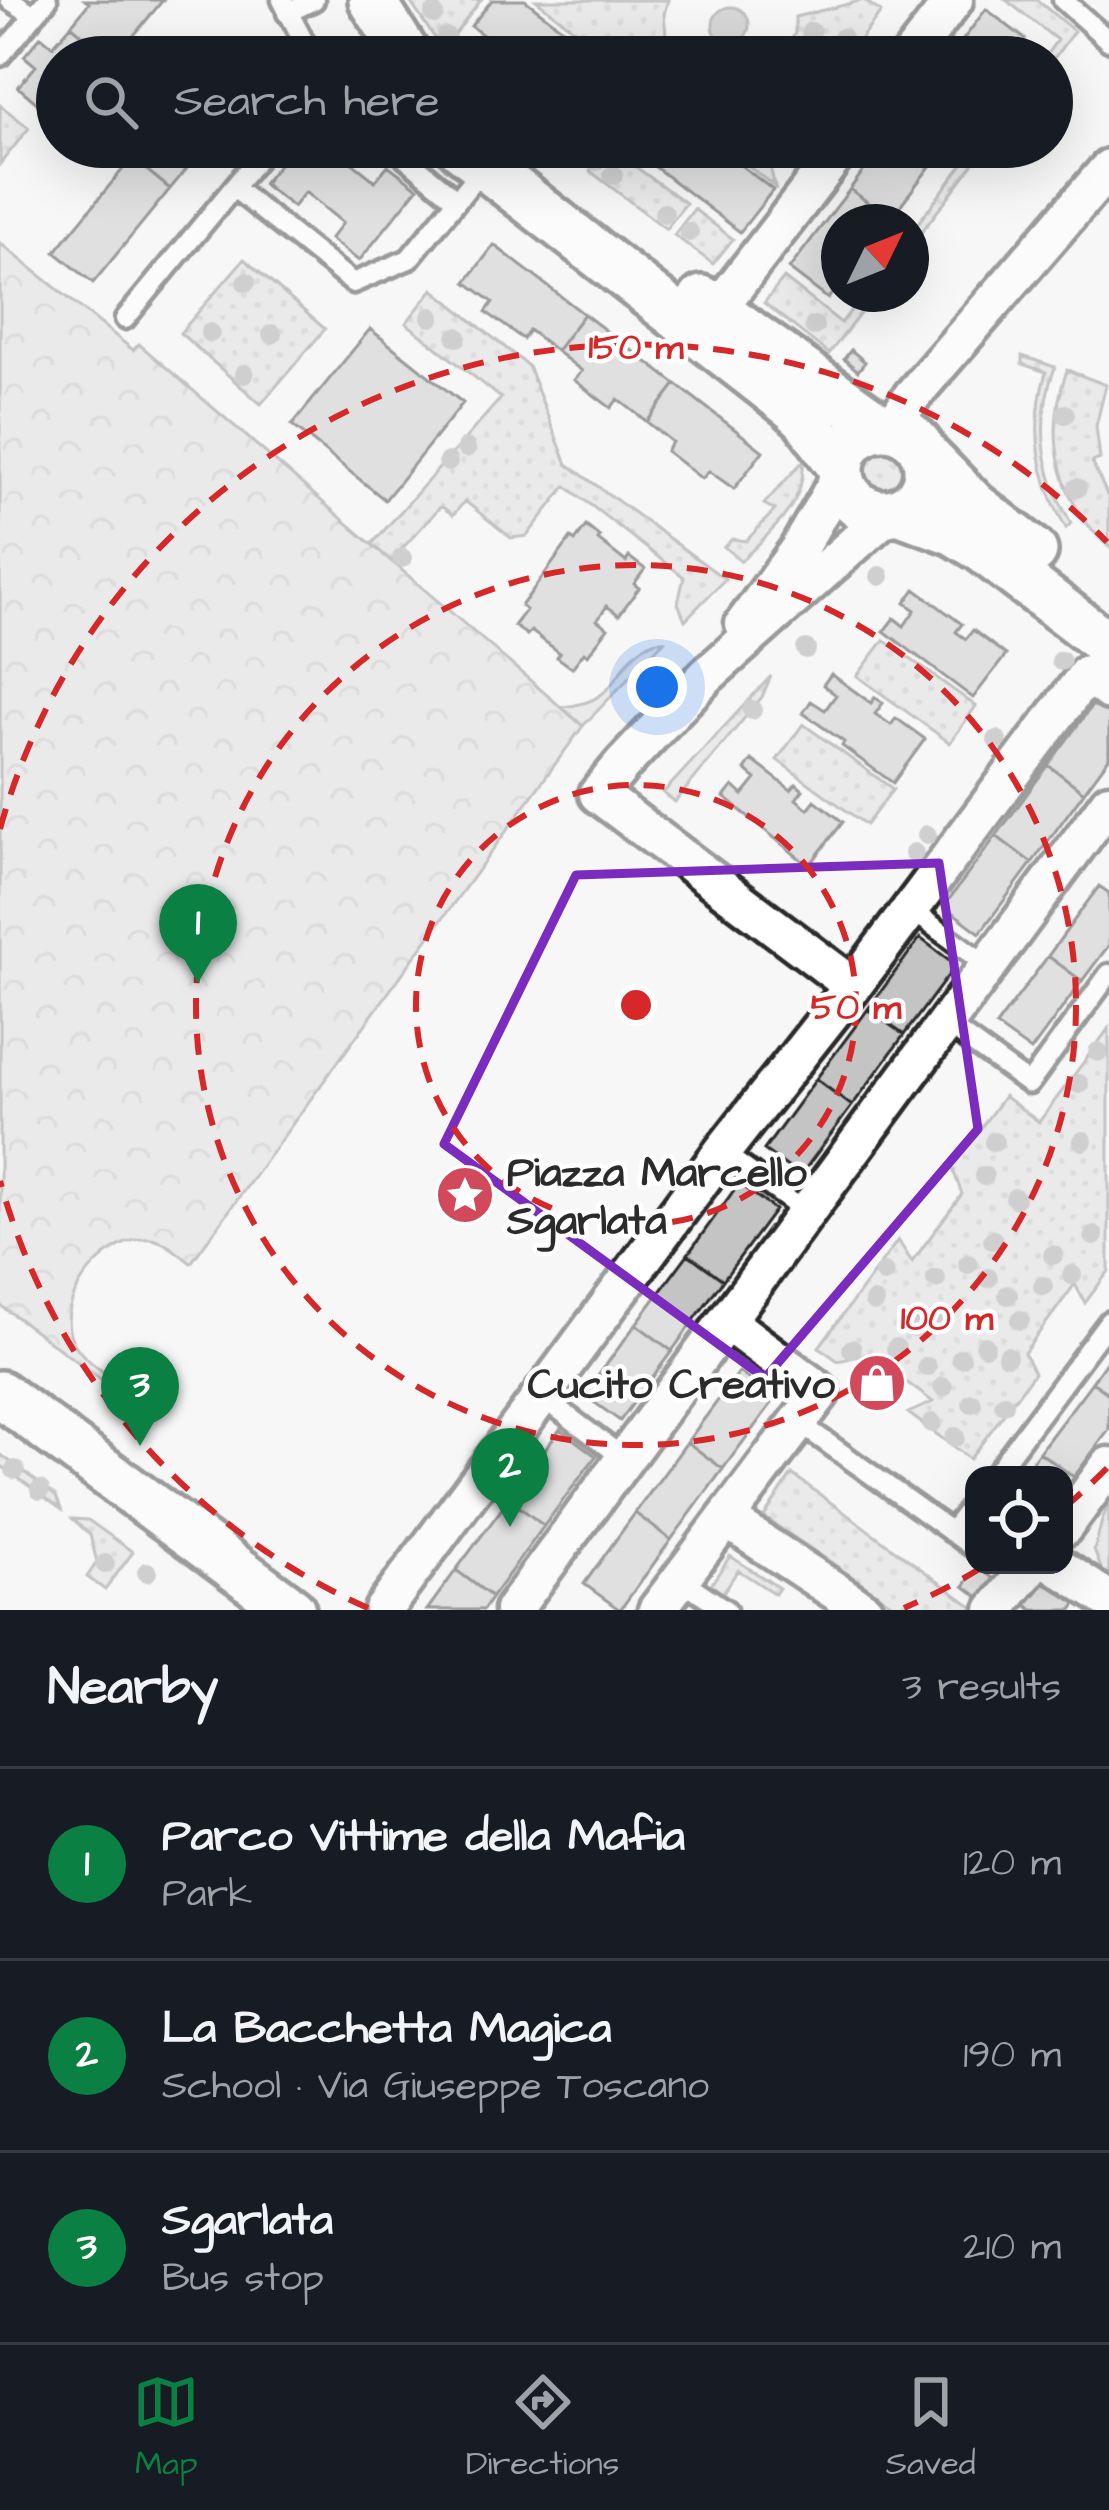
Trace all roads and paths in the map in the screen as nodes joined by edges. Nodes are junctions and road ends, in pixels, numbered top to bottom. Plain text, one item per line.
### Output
1 (10, 0) edge
2 (314, 0) edge
3 (338, 0) edge
4 (373, 0) edge
5 (954, 0) edge
6 (1063, 0) edge
7 (285, 7) edge
8 (40, 8) edge
9 (300, 36) edge
10 (359, 36) edge
11 (395, 36) edge
12 (926, 36) edge
13 (1109, 41) edge
14 (0, 56) edge
15 (250, 168) edge
16 (473, 168) edge
17 (479, 168) edge
18 (480, 168) edge
19 (826, 168) edge
20 (1109, 169) edge
21 (234, 188) junction
22 (717, 310) junction
23 (125, 320) dead end
24 (899, 436) junction
25 (841, 471) junction
26 (893, 512) junction
27 (1109, 607) edge
28 (1102, 670) edge
29 (706, 676) junction
30 (1109, 802) edge
31 (910, 909) junction
32 (988, 966) junction
33 (854, 986) junction
34 (1105, 988) edge
35 (946, 1024) junction
36 (722, 1152) junction
37 (807, 1213) junction
38 (1109, 1321) edge
39 (727, 1322) junction
40 (0, 1394) edge
41 (541, 1396) junction
42 (0, 1422) edge
43 (799, 1422) junction
44 (625, 1459) junction
45 (1001, 1466) edge
46 (1109, 1466) edge
47 (965, 1514) edge
48 (1073, 1515) edge
49 (726, 1519) junction
50 (951, 1532) junction
51 (965, 1542) edge
52 (1018, 1574) edge
53 (1070, 1574) edge
54 (680, 1580) junction
55 (1109, 1600) edge
56 (251, 1610) edge
57 (292, 1610) edge
58 (383, 1610) edge
59 (513, 1610) edge
60 (657, 1610) edge
61 (726, 1610) edge
62 (864, 1610) edge
63 (995, 1610) edge

1 - 8 lane
2 - 7 lane
3 - 10 street
4 - 11 street
5 - 12 street
6 - 13 lane
7 - 9 lane
8 - 14 lane
15 - 21 lane
16 - 21 lane
17 - 25 street
18 - 22 street
19 - 22 street
20 - 24 street
21 - 23 lane
22 - 24 street
24 - 25 street
24 - 26 street
24 - 27 street
25 - 26 street
25 - 29 street
26 - 28 street
26 - 29 street
28 - 31 street
29 - 33 street
30 - 32 street
31 - 32 lane
31 - 33 street
32 - 35 street
33 - 36 street
34 - 35 lane
35 - 37 street
36 - 37 lane
36 - 41 street
37 - 39 street
38 - 45 lane
39 - 43 street
39 - 44 street
40 - 57 street
41 - 44 lane
41 - 58 street
42 - 56 street
43 - 49 street
43 - 50 lane
44 - 59 street
46 - 48 street
47 - 50 lane
49 - 54 street
49 - 62 street
50 - 51 lane
52 - 63 street
53 - 55 street
54 - 60 street
54 - 61 lane

